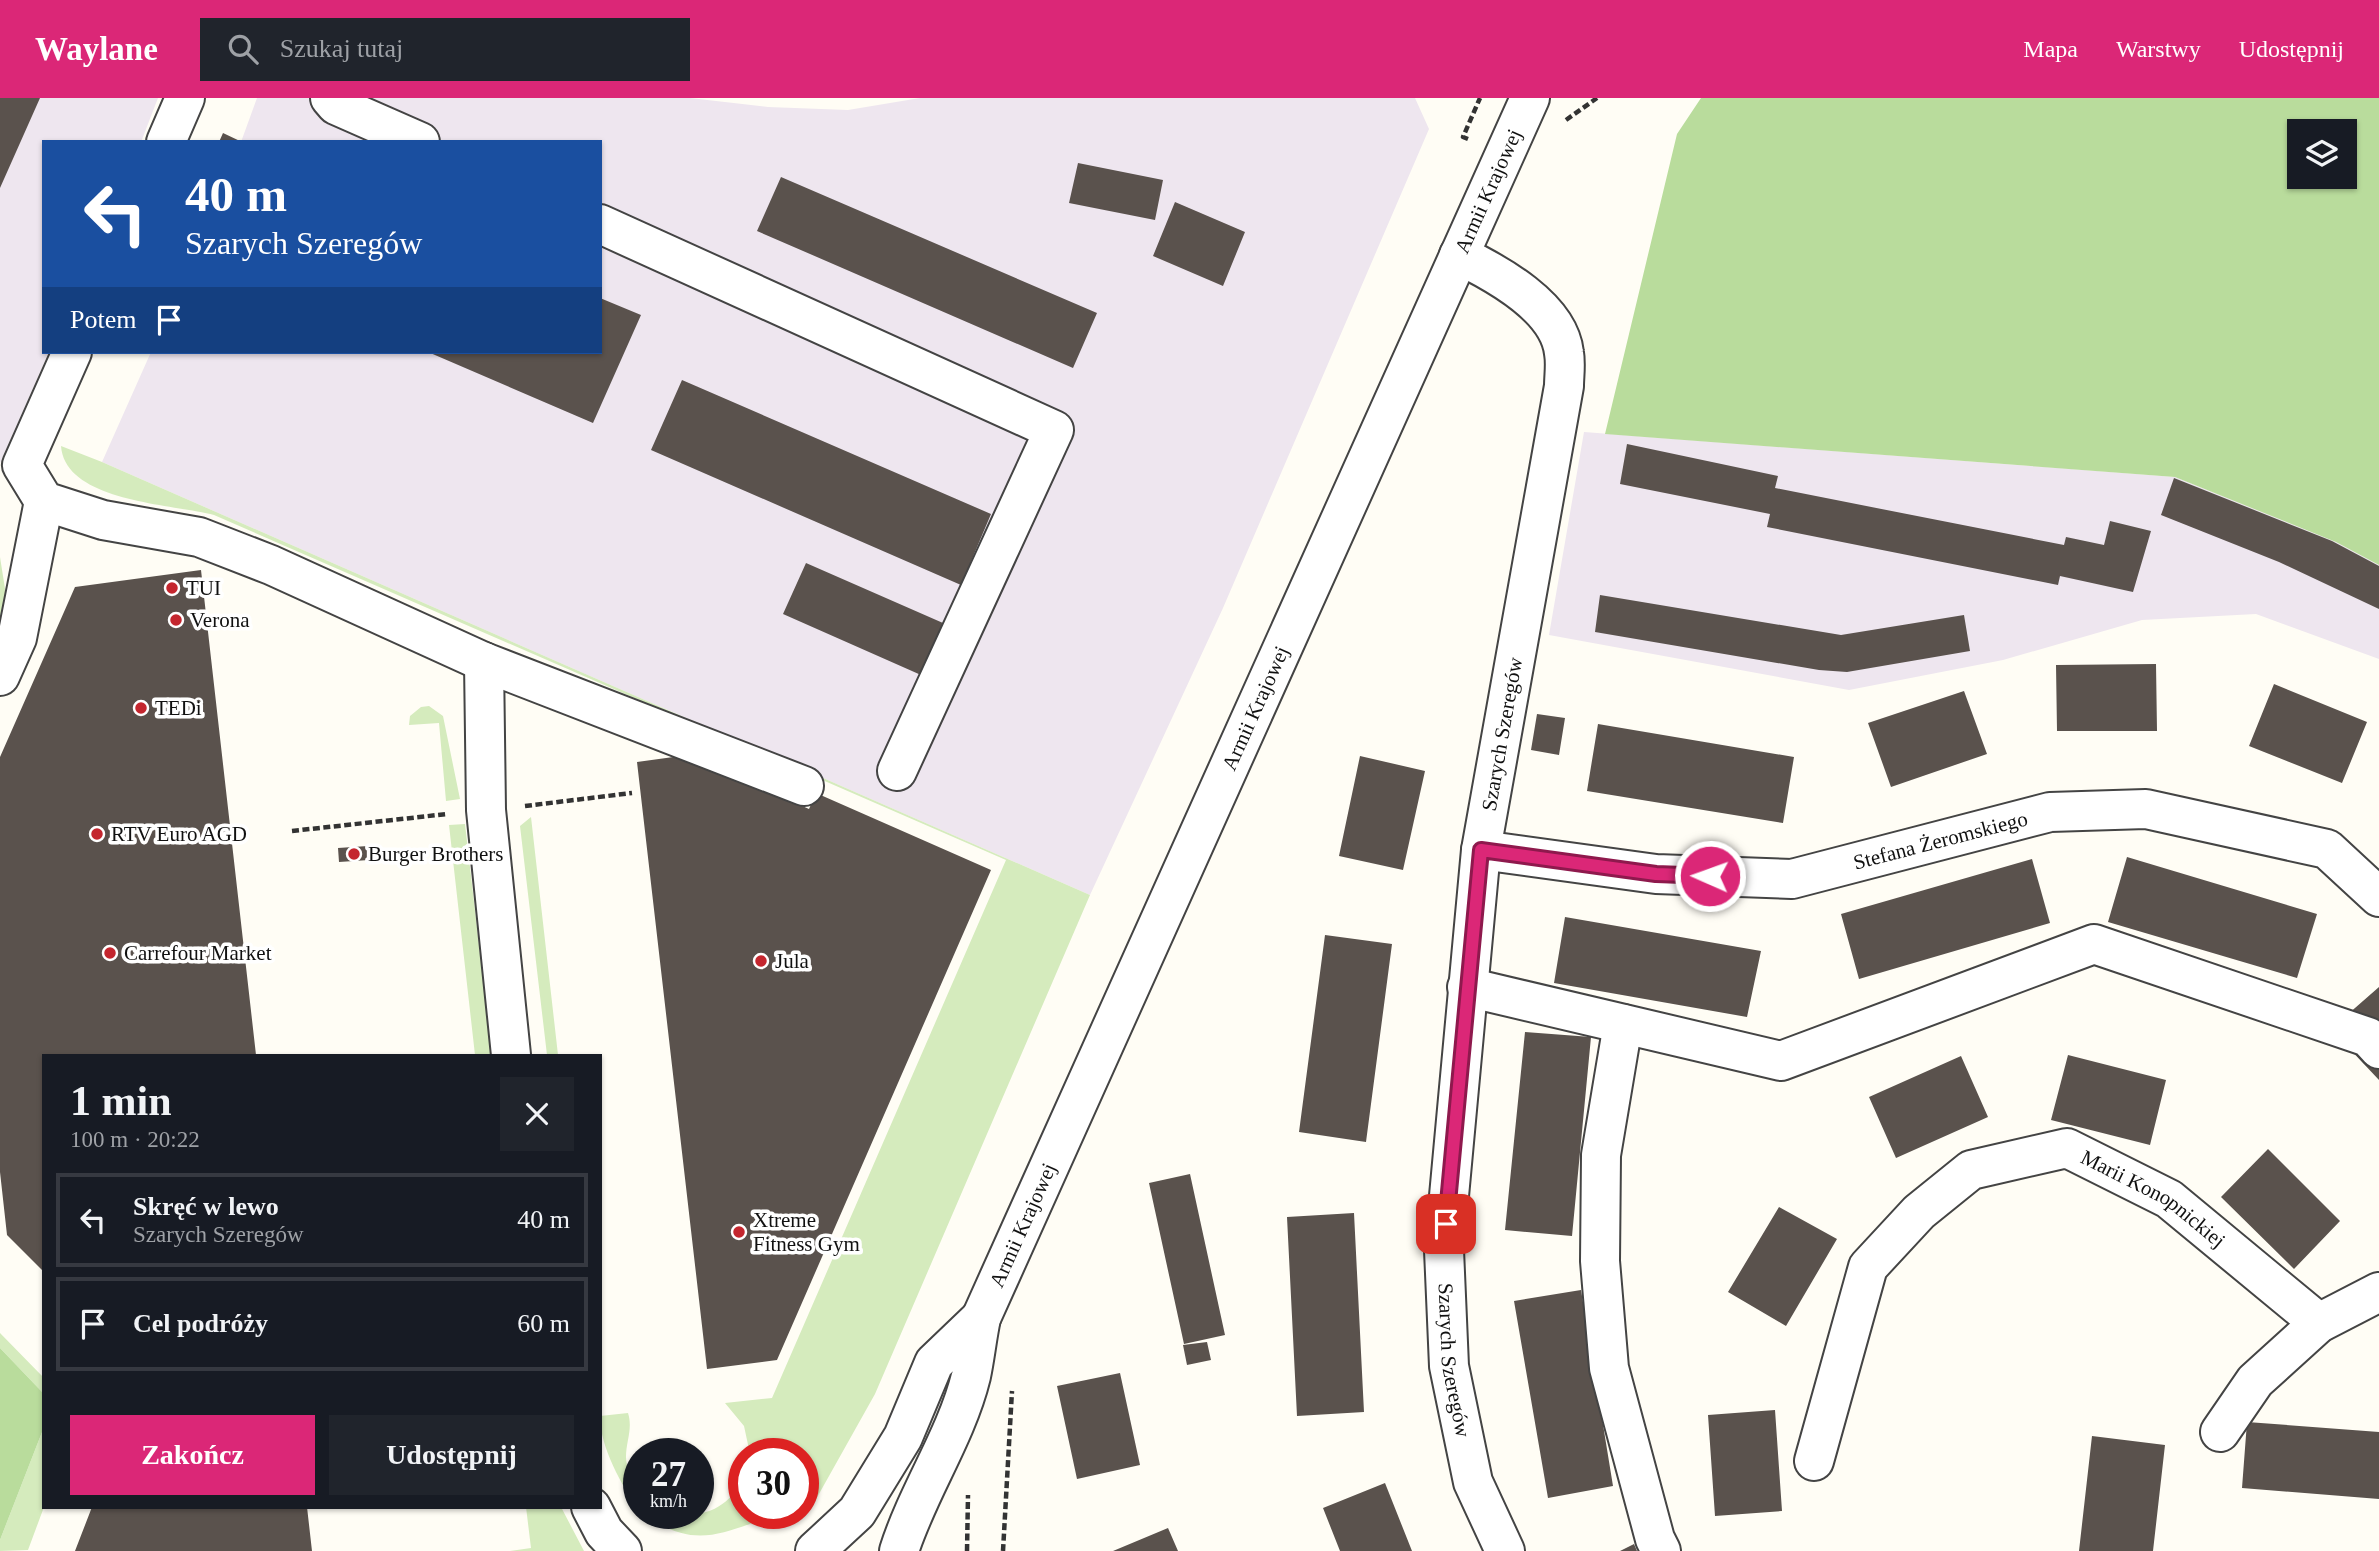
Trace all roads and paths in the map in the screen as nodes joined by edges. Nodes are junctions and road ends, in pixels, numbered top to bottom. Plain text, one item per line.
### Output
1 (185, 98) edge
2 (330, 98) edge
3 (1480, 98) edge
4 (1530, 98) edge
5 (1597, 98) edge
6 (1562, 130) dead end
7 (1463, 137) dead end
8 (167, 140) edge
9 (416, 140) edge
10 (602, 224) edge
11 (1459, 255) junction
12 (71, 354) edge
13 (44, 501) junction
14 (484, 662) junction
15 (0, 676) edge
16 (897, 771) dead end
17 (804, 786) dead end
18 (1481, 850) junction
19 (2379, 897) edge
20 (1467, 987) junction
21 (1623, 1024) junction
22 (2379, 1049) edge
23 (512, 1054) edge
24 (2379, 1292) edge
25 (981, 1318) junction
26 (2319, 1323) junction
27 (1012, 1384) dead end
28 (2220, 1432) dead end
29 (1814, 1461) dead end
30 (592, 1509) edge
31 (622, 1551) edge
32 (815, 1551) edge
33 (899, 1551) edge
34 (1003, 1551) edge
35 (1506, 1551) edge
36 (1661, 1551) edge

1 - 8 street
2 - 9 street
3 - 7 path
4 - 11 street, Armii Krajowej
5 - 6 path
10 - 16 street
11 - 18 street, Szarych Szeregów
11 - 25 street, Armii Krajowej
12 - 13 street
13 - 14 street
13 - 15 street
14 - 17 street
14 - 23 street
18 - 19 street, Stefana Żeromskiego
18 - 20 street, Szarych Szeregów
20 - 21 street
20 - 35 street, Szarych Szeregów
21 - 22 street
21 - 36 street
24 - 26 street
25 - 32 street, Armii Krajowej
25 - 33 street, Armii Krajowej
26 - 28 street
26 - 29 street, Marii Konopnickiej
27 - 34 path
30 - 31 street

